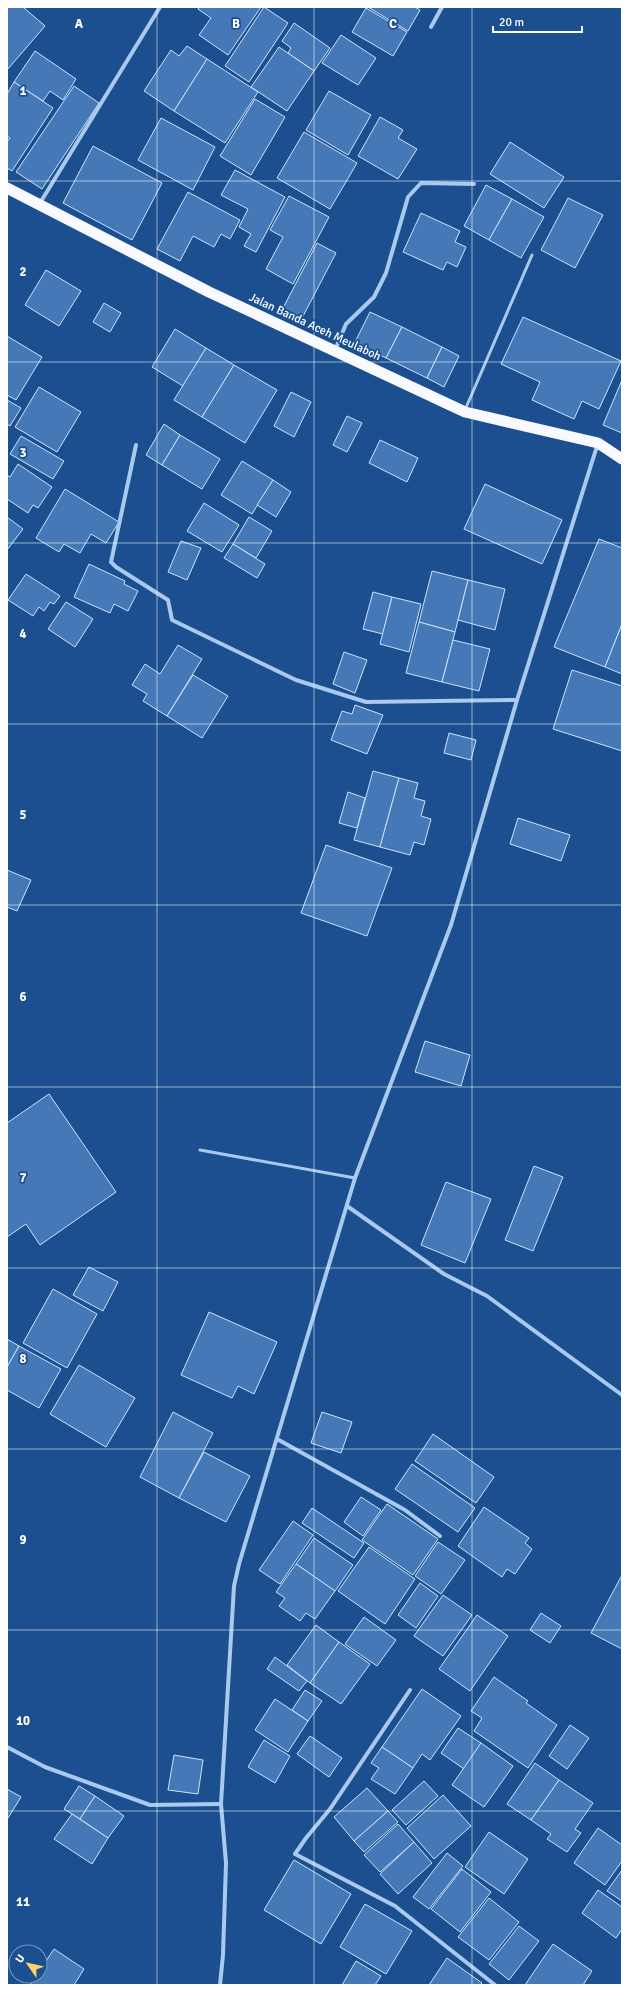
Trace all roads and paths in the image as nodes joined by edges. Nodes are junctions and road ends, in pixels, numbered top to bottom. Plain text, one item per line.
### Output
1 (160, 7) edge
2 (442, 7) edge
3 (431, 27) dead end
4 (474, 184) dead end
5 (7, 188) edge
6 (40, 203) junction
7 (532, 255) dead end
8 (334, 350) junction
9 (465, 412) junction
10 (598, 443) junction
11 (136, 446) dead end
12 (622, 459) edge
13 (517, 700) junction
14 (200, 1150) dead end
15 (355, 1178) junction
16 (347, 1206) junction
17 (622, 1395) edge
18 (278, 1439) junction
19 (440, 1536) dead end
20 (410, 1690) dead end
21 (7, 1747) edge
22 (221, 1804) junction
23 (220, 1985) edge
24 (495, 1985) edge

1 - 6 street
2 - 3 street
4 - 8 street
5 - 6 highway, Jalan Banda Aceh Meulaboh
6 - 8 highway, Jalan Banda Aceh Meulaboh
7 - 9 lane
8 - 9 highway, Jalan Banda Aceh Meulaboh
9 - 10 highway, Jalan Banda Aceh Meulaboh
10 - 12 highway, Jalan Banda Aceh Meulaboh
10 - 13 street
11 - 13 street
13 - 15 street
14 - 15 lane
15 - 16 street
16 - 17 street
16 - 18 street
18 - 19 street
18 - 22 street
20 - 24 street
21 - 22 street
22 - 23 street

